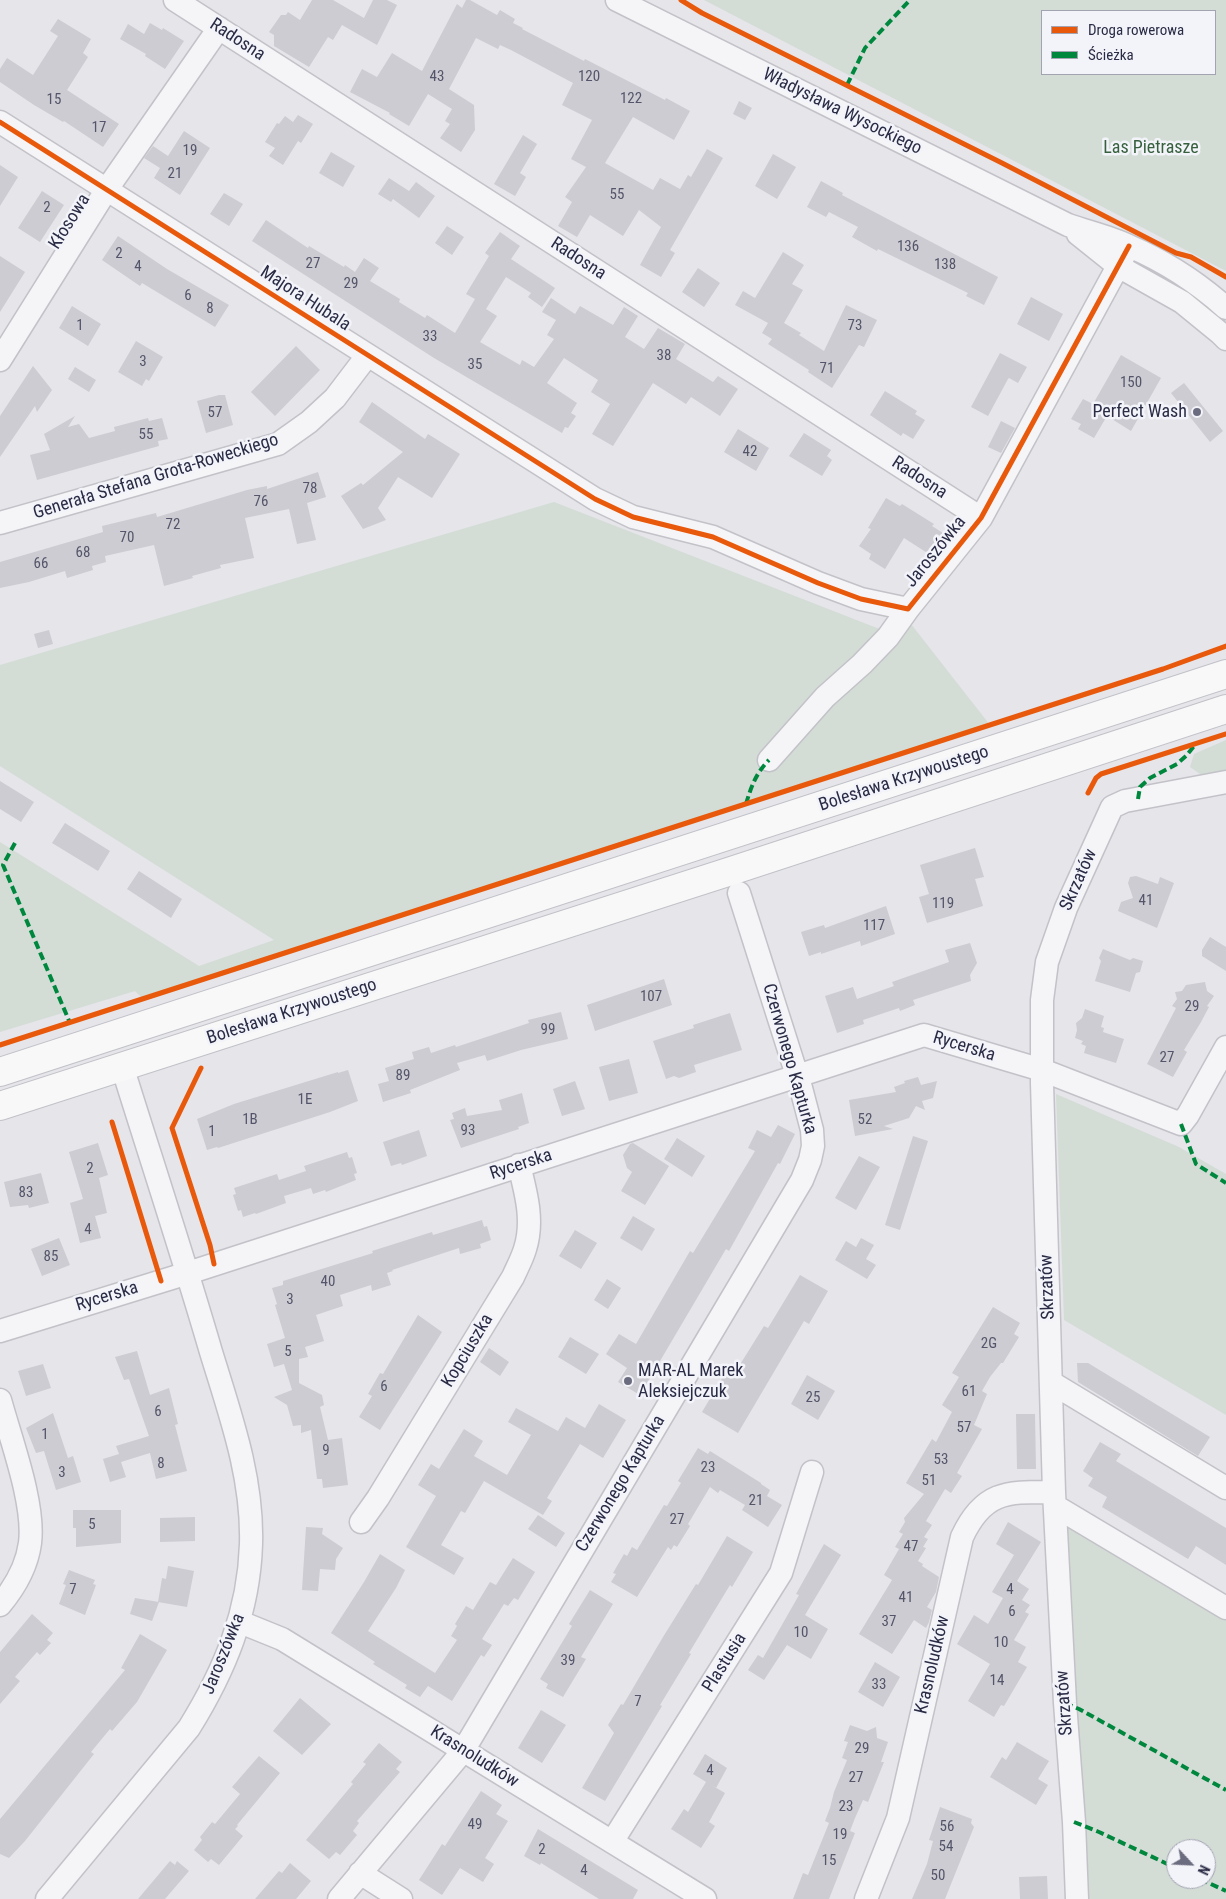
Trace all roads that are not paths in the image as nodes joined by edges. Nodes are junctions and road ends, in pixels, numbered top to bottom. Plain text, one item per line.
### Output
1 (175, 0) edge
2 (617, 0) edge
3 (219, 28) junction
4 (0, 122) edge
5 (107, 189) junction
6 (1068, 225) junction
7 (1129, 246) junction
8 (1118, 266) junction
9 (1226, 308) edge
10 (1226, 340) edge
11 (367, 356) junction
12 (0, 360) edge
13 (595, 499) joint
14 (982, 518) junction
15 (0, 523) edge
16 (908, 609) junction
17 (1226, 674) edge
18 (1226, 709) edge
19 (769, 760) dead end
20 (1226, 782) edge
21 (582, 884) junction
22 (739, 893) dead end
23 (584, 918) junction
24 (1226, 1047) edge
25 (122, 1066) junction
26 (1042, 1070) junction
27 (0, 1072) edge
28 (797, 1077) junction
29 (0, 1106) edge
30 (519, 1165) junction
31 (188, 1273) junction
32 (0, 1331) edge
33 (1052, 1383) junction
34 (0, 1400) edge
35 (812, 1472) dead end
36 (1226, 1488) edge
37 (1054, 1499) junction
38 (361, 1522) dead end
39 (0, 1605) edge
40 (1226, 1608) edge
41 (240, 1622) junction
42 (463, 1751) junction
43 (612, 1842) junction
44 (360, 1873) junction
45 (47, 1899) edge
46 (339, 1899) edge
47 (401, 1899) edge
48 (705, 1899) edge
49 (866, 1899) edge
50 (1076, 1899) edge

1 - 3 street, Radosna
2 - 6 street, Władysława Wysockiego
3 - 5 street, Kłosowa
3 - 14 street, Radosna
4 - 5 street, Majora Hubala
5 - 11 street, Majora Hubala
5 - 12 street, Kłosowa
6 - 7 street, Władysława Wysockiego
6 - 8 street, Władysława Wysockiego
7 - 8 street, Jaroszówka
7 - 9 street, Władysława Wysockiego
8 - 10 street, Władysława Wysockiego
8 - 14 street, Jaroszówka
11 - 13 street, Majora Hubala
11 - 15 street, Generała Stefana Grota-Roweckiego
13 - 16 street, Jaroszówka
14 - 16 street, Jaroszówka
16 - 19 street, Jaroszówka
17 - 21 main road, Bolesława Krzywoustego
18 - 23 main road, Bolesława Krzywoustego
20 - 26 street, Skrzatów
21 - 23 main road
21 - 27 main road, Bolesława Krzywoustego
22 - 28 street, Czerwonego Kapturka
23 - 25 main road, Bolesława Krzywoustego
24 - 26 street
25 - 29 main road, Bolesława Krzywoustego
25 - 31 street, Jaroszówka
26 - 28 street, Rycerska
26 - 33 street, Skrzatów
28 - 30 street, Rycerska
28 - 42 street, Czerwonego Kapturka
30 - 31 street, Rycerska
30 - 38 street, Kopciuszka
31 - 32 street, Rycerska
31 - 41 street, Jaroszówka
33 - 36 street
33 - 37 street, Skrzatów
34 - 39 street
35 - 43 street, Plastusia
37 - 40 street
37 - 49 street, Krasnoludków
37 - 50 street, Skrzatów
41 - 42 street, Krasnoludków
41 - 45 street, Jaroszówka
42 - 43 street, Krasnoludków
42 - 44 street, Czerwonego Kapturka
43 - 48 street, Krasnoludków
44 - 46 street, Czerwonego Kapturka
44 - 47 street

